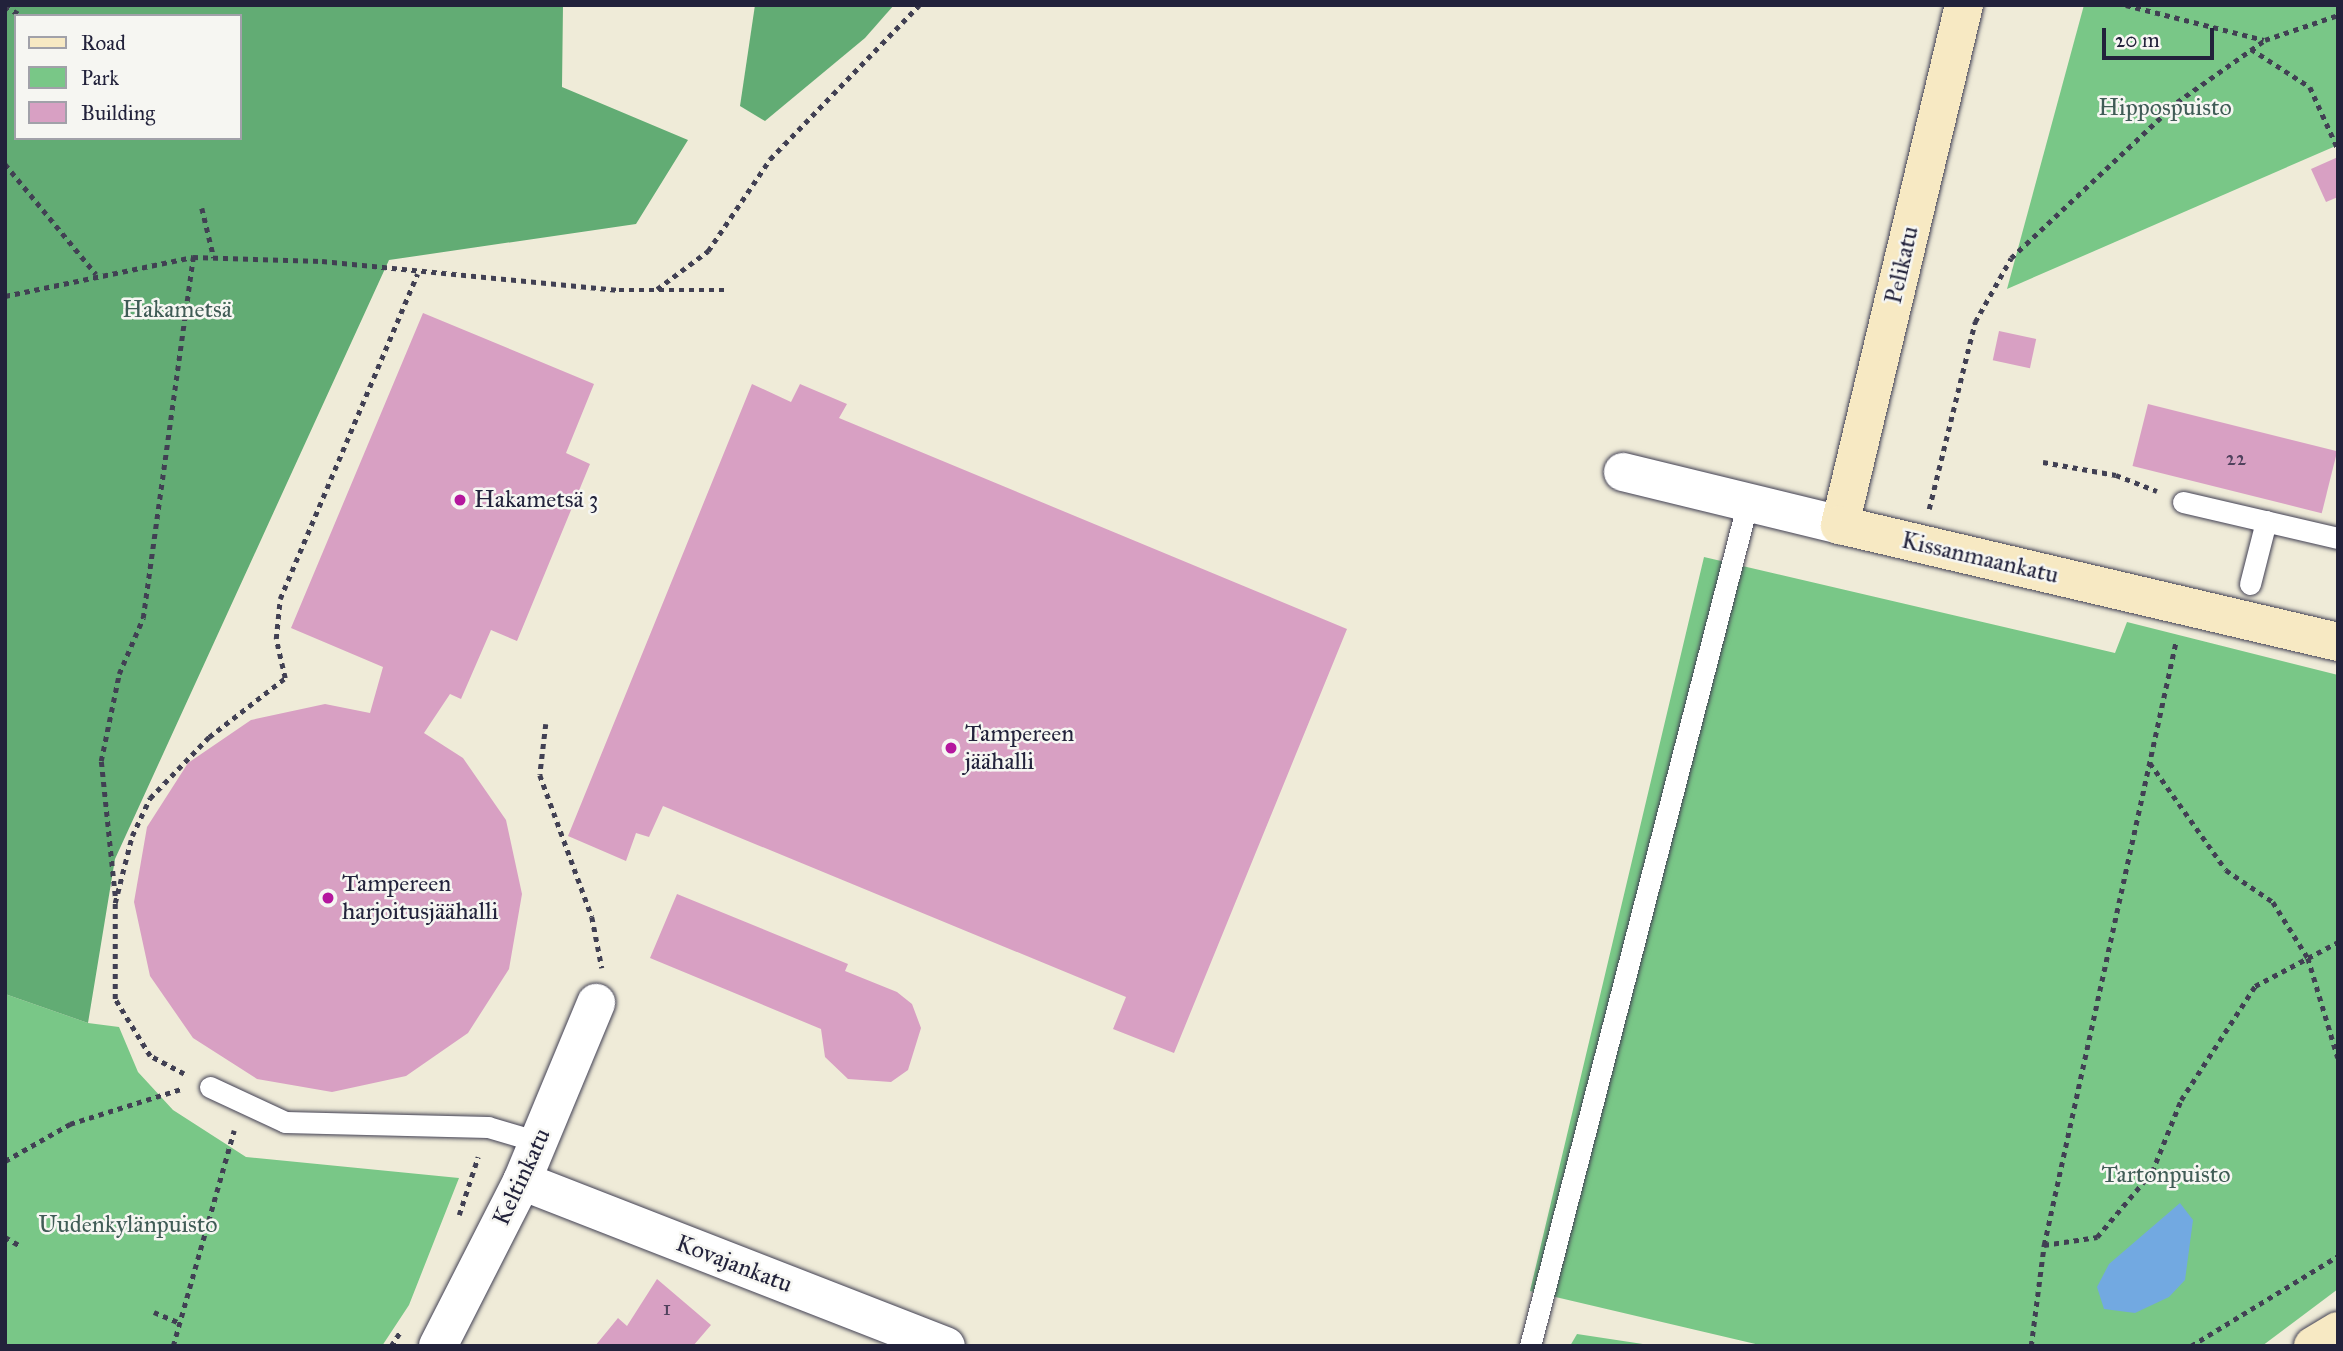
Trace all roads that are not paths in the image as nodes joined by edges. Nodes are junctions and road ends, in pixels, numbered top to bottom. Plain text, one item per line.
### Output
1 (1964, 5) edge
2 (1623, 472) dead end
3 (1748, 501) junction
4 (2183, 502) road end
5 (2266, 521) junction
6 (1840, 525) junction
7 (2338, 538) edge
8 (2250, 584) dead end
9 (2338, 642) edge
10 (596, 1003) road end
11 (210, 1087) road end
12 (539, 1142) junction
13 (522, 1181) junction
14 (2338, 1331) edge
15 (438, 1346) edge
16 (946, 1346) edge
17 (1530, 1346) edge
18 (2313, 1346) edge

1 - 6 street, Pelikatu
2 - 3 street, Kissanmaankatu
3 - 6 street, Kissanmaankatu
3 - 17 lane
4 - 5 lane
5 - 7 lane
5 - 8 lane
6 - 9 street, Kissanmaankatu
10 - 12 street, Keltinkatu
11 - 12 lane
12 - 13 street, Keltinkatu
13 - 15 street, Keltinkatu
13 - 16 street, Kovajankatu
14 - 18 street

